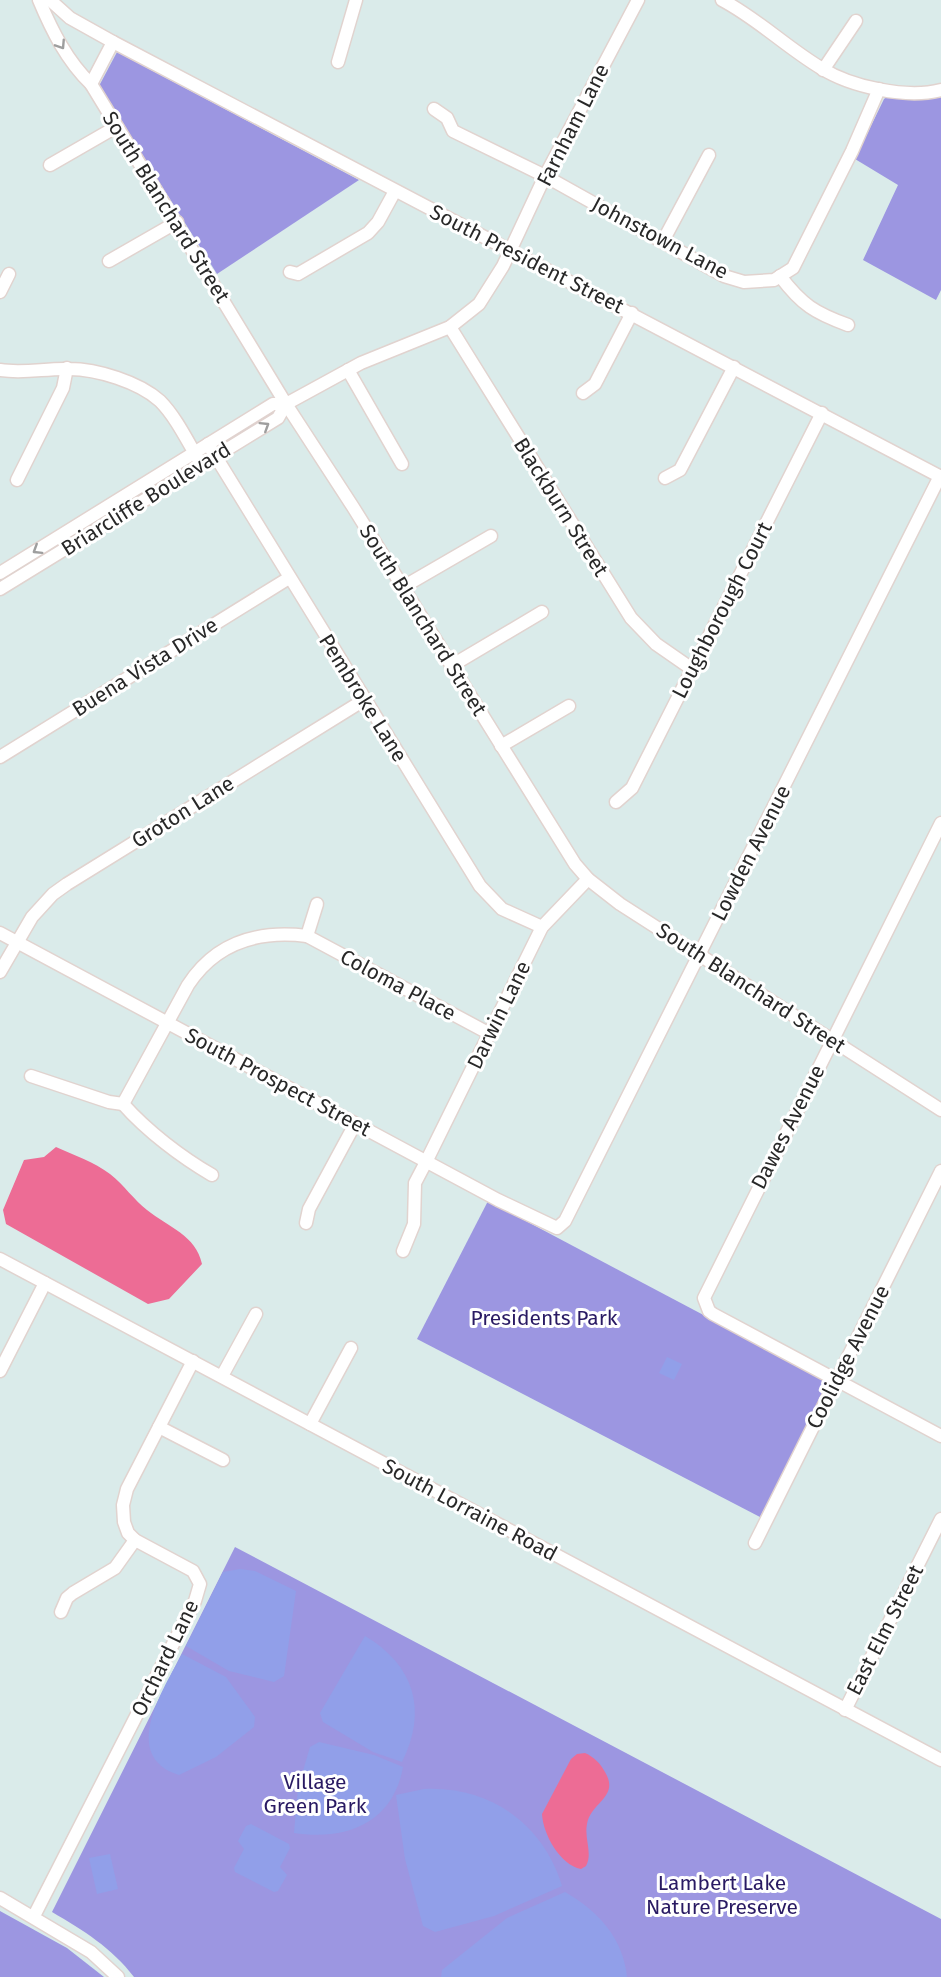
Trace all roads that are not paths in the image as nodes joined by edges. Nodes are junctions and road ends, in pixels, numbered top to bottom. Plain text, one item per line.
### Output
1 (39, 0) edge
2 (50, 0) edge
3 (356, 0) edge
4 (638, 0) edge
5 (722, 0) edge
6 (856, 21) dead end
7 (113, 42) junction
8 (338, 62) dead end
9 (823, 70) junction
10 (91, 84) junction
11 (879, 89) junction
12 (941, 90) edge
13 (434, 109) dead end
14 (116, 127) junction
15 (708, 155) dead end
16 (50, 165) dead end
17 (545, 176) junction
18 (395, 191) junction
19 (177, 222) junction
20 (663, 241) junction
21 (510, 252) junction
22 (109, 261) dead end
23 (290, 272) dead end
24 (9, 274) dead end
25 (780, 276) junction
26 (0, 292) edge
27 (632, 313) junction
28 (848, 325) dead end
29 (450, 327) junction
30 (734, 367) junction
31 (67, 368) junction
32 (0, 370) edge
33 (348, 370) junction
34 (583, 393) dead end
35 (286, 404) junction
36 (822, 413) junction
37 (208, 444) junction
38 (195, 453) junction
39 (215, 457) junction
40 (402, 464) dead end
41 (202, 465) junction
42 (941, 476) edge
43 (665, 478) dead end
44 (17, 480) dead end
45 (491, 536) dead end
46 (0, 573) edge
47 (289, 578) junction
48 (403, 587) junction
49 (0, 589) edge
50 (542, 612) dead end
51 (451, 666) junction
52 (692, 669) junction
53 (364, 699) junction
54 (569, 706) dead end
55 (501, 746) junction
56 (0, 757) edge
57 (616, 802) dead end
58 (941, 823) edge
59 (588, 879) junction
60 (317, 904) dead end
61 (542, 927) junction
62 (0, 933) edge
63 (307, 936) junction
64 (17, 942) junction
65 (699, 955) junction
66 (0, 972) edge
67 (167, 1023) junction
68 (490, 1034) junction
69 (832, 1040) junction
70 (31, 1076) dead end
71 (123, 1104) junction
72 (941, 1110) edge
73 (355, 1124) junction
74 (426, 1161) junction
75 (941, 1171) edge
76 (212, 1175) dead end
77 (306, 1223) dead end
78 (557, 1228) joint
79 (403, 1251) dead end
80 (0, 1259) edge
81 (45, 1283) junction
82 (256, 1314) dead end
83 (351, 1348) dead end
84 (194, 1361) junction
85 (0, 1371) edge
86 (222, 1376) junction
87 (836, 1380) junction
88 (310, 1424) junction
89 (159, 1427) junction
90 (941, 1436) edge
91 (223, 1460) dead end
92 (941, 1519) edge
93 (135, 1540) junction
94 (755, 1544) dead end
95 (61, 1612) dead end
96 (845, 1710) junction
97 (941, 1760) edge
98 (0, 1898) edge
99 (34, 1916) junction
100 (118, 1977) edge

1 -> 10 street, South Blanchard Street
2 - 7 street, South President Street
3 - 8 street
4 - 17 street, Farnham Lane
5 - 9 street
6 - 9 street
7 - 10 street
7 - 18 street, South President Street
9 - 11 street
10 - 14 street, South Blanchard Street
11 - 12 street
11 - 25 street
13 - 17 street, Johnstown Lane
14 - 16 street
14 - 19 street, South Blanchard Street
15 - 20 street
17 - 20 street, Johnstown Lane
17 - 21 street, Farnham Lane
18 - 21 street, South President Street
18 - 23 street
19 - 22 street
19 - 35 street, South Blanchard Street
20 - 25 street, Johnstown Lane
21 - 27 street, South President Street
21 - 29 street, Briarcliffe Boulevard
24 - 26 street
25 - 28 street
27 - 30 street, South President Street
27 - 34 street
29 - 33 street, Briarcliffe Boulevard
29 - 52 street, Blackburn Street
30 - 36 street, South President Street
30 - 43 street
31 - 32 street
31 - 38 street
31 - 44 street
33 - 35 street, Briarcliffe Boulevard
33 - 40 street
35 - 37 street, Briarcliffe Boulevard
39 -> 35 street, Briarcliffe Boulevard
35 - 48 street, South Blanchard Street
36 - 42 street, South President Street
36 - 52 street, Loughborough Court
37 - 38 street, Briarcliffe Boulevard
37 - 39 street, Pembroke Lane
38 - 41 street
38 -> 46 street, Briarcliffe Boulevard
39 - 41 street, Briarcliffe Boulevard
39 - 47 street, Pembroke Lane
41 - 49 street, Briarcliffe Boulevard
42 - 65 street, Lowden Avenue
45 - 48 street
47 - 53 street, Pembroke Lane
47 - 56 street, Buena Vista Drive
48 - 51 street, South Blanchard Street
50 - 51 street
51 - 55 street, South Blanchard Street
52 - 57 street, Loughborough Court
53 - 61 street, Pembroke Lane
53 - 64 street, Groton Lane
54 - 55 street
55 - 59 street, South Blanchard Street
58 - 69 street, Dawes Avenue
59 - 61 street, Darwin Lane
59 - 65 street, South Blanchard Street
60 - 63 street
61 - 68 street, Darwin Lane
62 - 64 street, South Prospect Street
63 - 67 street, Coloma Place
63 - 68 street, Coloma Place
64 - 66 street, Groton Lane
64 - 67 street, South Prospect Street
65 - 69 street, South Blanchard Street
65 - 78 street, Lowden Avenue
67 - 71 street, Coloma Place
67 - 73 street, South Prospect Street
68 - 74 street, Darwin Lane
69 - 72 street, South Blanchard Street
69 - 87 street, Dawes Avenue
70 - 71 street
71 - 76 street
73 - 74 street, South Prospect Street
73 - 77 street
74 - 78 street, South Prospect Street
74 - 79 street, Darwin Lane
75 - 87 street, Coolidge Avenue
80 - 81 street, South Lorraine Road
81 - 84 street, South Lorraine Road
81 - 85 street
82 - 86 street
83 - 88 street
84 - 86 street, South Lorraine Road
84 - 89 street
86 - 88 street, South Lorraine Road
87 - 90 street
87 - 94 street, Coolidge Avenue
88 - 96 street, South Lorraine Road
89 - 91 street
89 - 93 street
92 - 96 street, East Elm Street
93 - 95 street
93 - 99 street, Orchard Lane
96 - 97 street, South Lorraine Road
98 - 99 street
99 - 100 street

